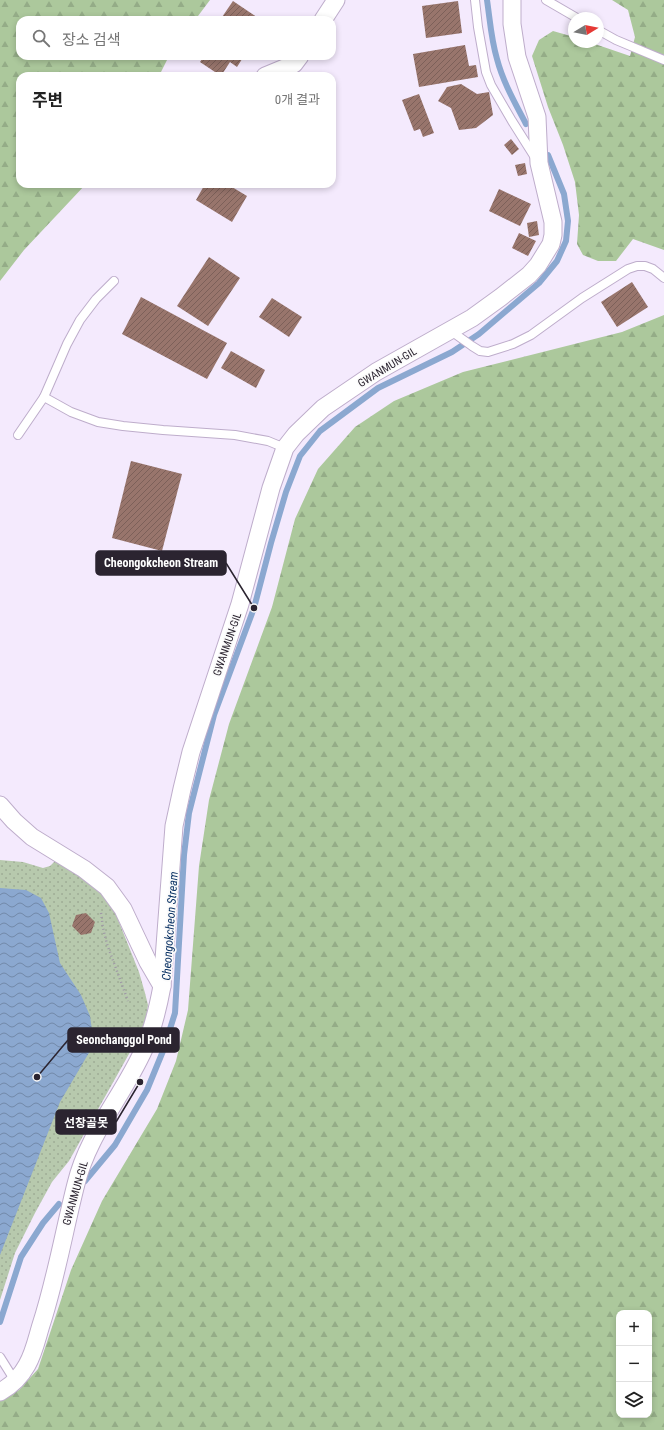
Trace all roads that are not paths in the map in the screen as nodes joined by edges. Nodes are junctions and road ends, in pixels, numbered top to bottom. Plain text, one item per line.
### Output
1 (336, 0) edge
2 (475, 0) edge
3 (512, 0) edge
4 (546, 0) edge
5 (568, 13) edge
6 (326, 16) edge
7 (604, 33) edge
8 (297, 60) edge
9 (664, 60) edge
10 (275, 72) edge
11 (539, 163) junction
12 (664, 278) edge
13 (114, 281) dead end
14 (456, 335) junction
15 (44, 397) junction
16 (18, 435) dead end
17 (285, 448) junction
18 (0, 805) edge
19 (162, 986) junction
20 (0, 1357) edge
21 (15, 1381) junction
22 (0, 1392) edge

1 - 6 street
2 - 11 lane
3 - 11 street, GWANMUN-GIL
4 - 5 lane
7 - 9 lane
8 - 10 street
11 - 14 street, GWANMUN-GIL
12 - 14 lane
13 - 15 lane
14 - 17 street, GWANMUN-GIL
15 - 16 lane
15 - 17 lane
17 - 19 street, GWANMUN-GIL
18 - 19 street
19 - 21 street, GWANMUN-GIL
20 - 21 lane
21 - 22 street, GWANMUN-GIL

